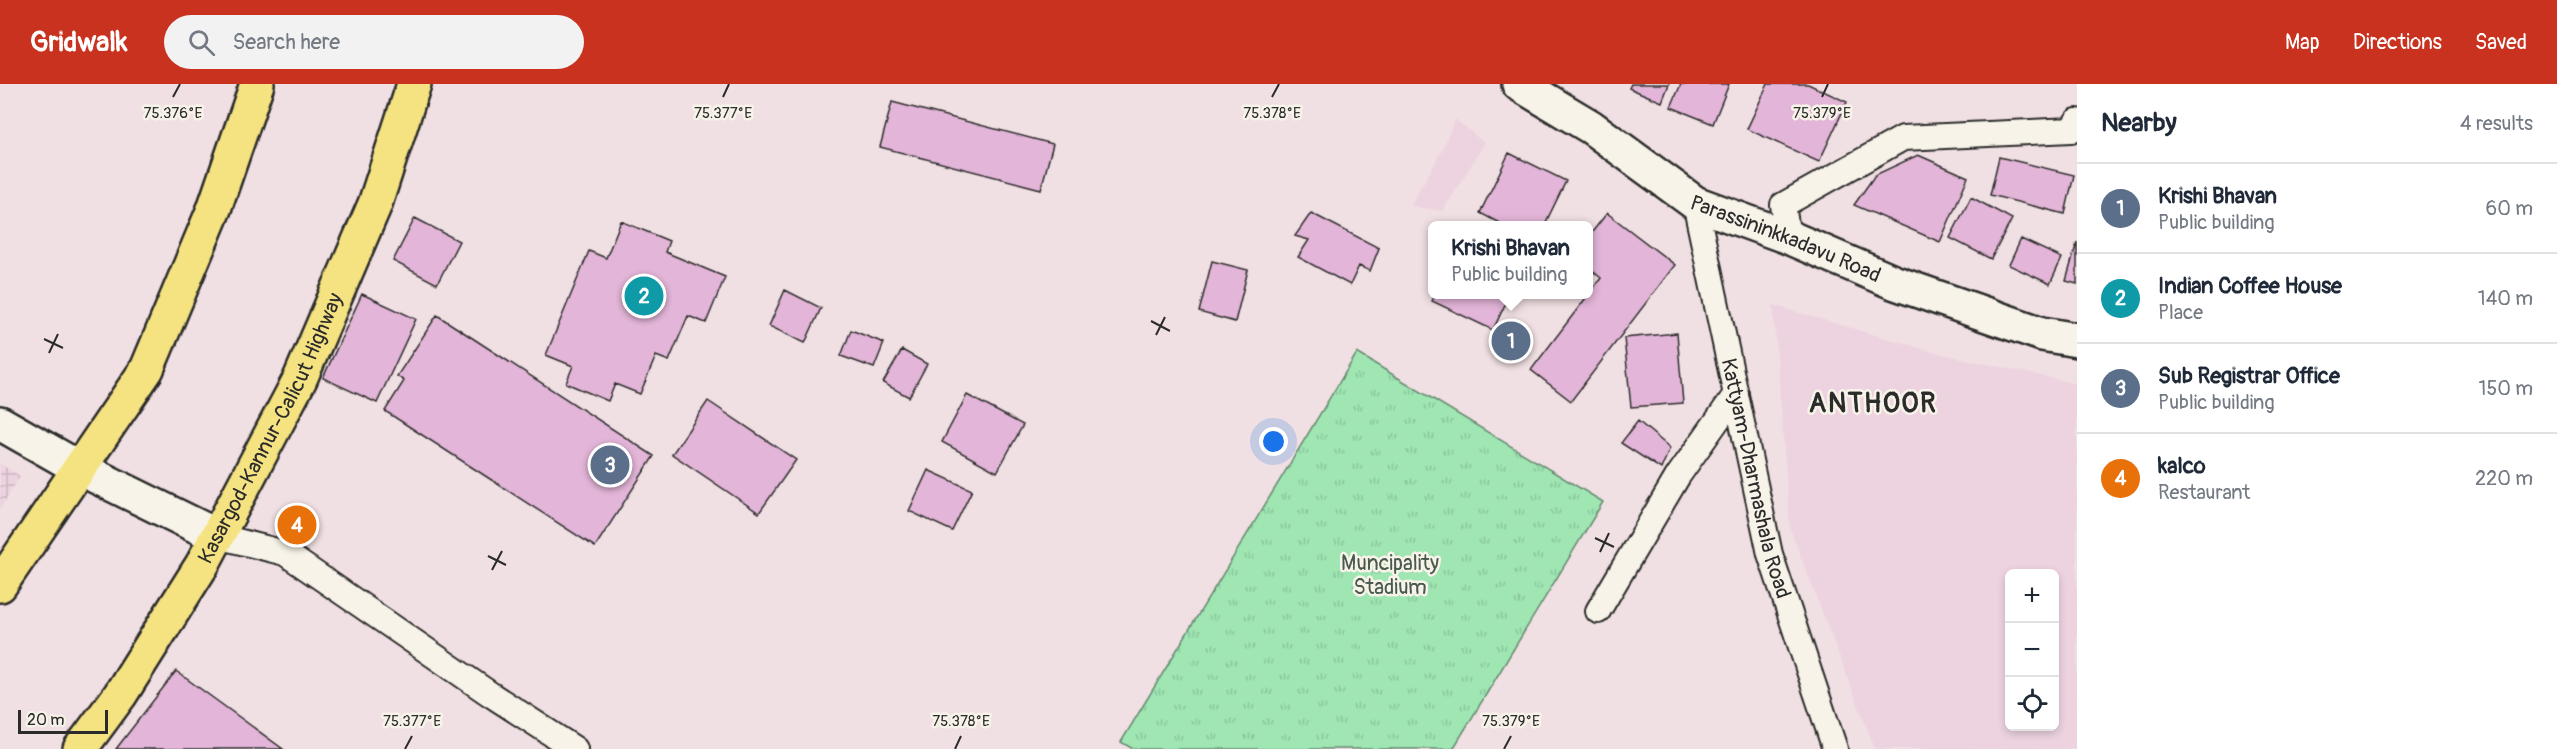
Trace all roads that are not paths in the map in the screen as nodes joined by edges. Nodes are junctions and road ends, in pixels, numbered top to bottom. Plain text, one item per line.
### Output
1 (257, 84) edge
2 (414, 84) edge
3 (1519, 84) edge
4 (2077, 121) edge
5 (1695, 203) junction
6 (1788, 237) junction
7 (2077, 340) edge
8 (1736, 394) junction
9 (0, 423) edge
10 (79, 468) junction
11 (217, 536) junction
12 (0, 585) edge
13 (1598, 610) dead end
14 (80, 749) edge
15 (575, 749) edge
16 (1835, 749) edge

1 - 10 highway
2 - 11 highway, Kasargod-Kannur-Calicut Highway
3 - 5 main road, Parassininkkadavu Road
4 - 6 street
5 - 6 main road, Parassininkkadavu Road
5 - 8 street, Kattyam-Dharmashala Road
6 - 7 main road, Parassininkkadavu Road
8 - 13 street
8 - 16 street, Kattyam-Dharmashala Road
9 - 10 main road
10 - 11 main road
10 - 12 highway
11 - 14 highway, Kasargod-Kannur-Calicut Highway
11 - 15 street

